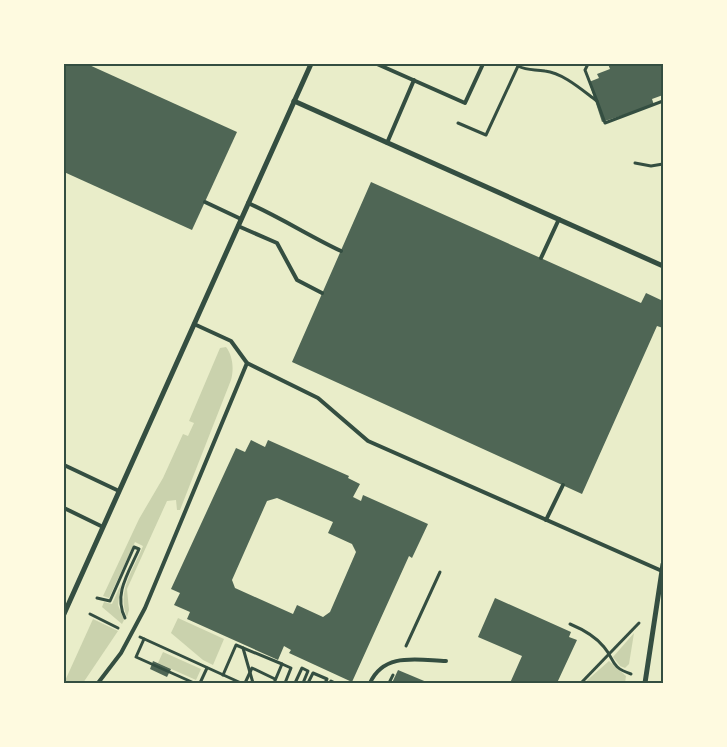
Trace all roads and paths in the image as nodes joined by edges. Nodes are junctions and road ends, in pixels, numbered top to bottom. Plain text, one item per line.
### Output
1 (311, 64) edge
2 (377, 64) edge
3 (483, 64) edge
4 (588, 64) edge
5 (516, 65) edge
6 (414, 80) junction
7 (294, 101) junction
8 (597, 101) junction
9 (663, 101) edge
10 (458, 123) dead end
11 (387, 143) junction
12 (635, 163) dead end
13 (663, 164) edge
14 (205, 202) dead end
15 (248, 203) junction
16 (241, 219) junction
17 (558, 219) junction
18 (238, 226) junction
19 (341, 251) dead end
20 (541, 258) dead end
21 (663, 266) edge
22 (322, 293) dead end
23 (194, 324) junction
24 (247, 363) junction
25 (64, 465) edge
26 (563, 485) dead end
27 (119, 491) junction
28 (64, 508) edge
29 (546, 520) junction
30 (103, 527) junction
31 (663, 564) edge
32 (662, 571) edge
33 (440, 572) dead end
34 (97, 598) dead end
35 (64, 614) edge
36 (90, 614) dead end
37 (125, 618) dead end
38 (639, 623) dead end
39 (570, 624) dead end
40 (118, 628) dead end
41 (137, 636) dead end
42 (144, 639) junction
43 (406, 646) dead end
44 (243, 647) junction
45 (609, 657) junction
46 (446, 661) dead end
47 (282, 664) junction
48 (207, 668) junction
49 (250, 672) junction
50 (631, 674) dead end
51 (223, 675) junction
52 (275, 679) junction
53 (98, 683) edge
54 (194, 683) edge
55 (200, 683) edge
56 (241, 683) edge
57 (245, 683) edge
58 (253, 683) edge
59 (274, 683) edge
60 (284, 683) edge
61 (295, 683) edge
62 (303, 683) edge
63 (308, 683) edge
64 (325, 683) edge
65 (330, 683) edge
66 (335, 683) edge
67 (370, 683) edge
68 (581, 683) edge
69 (645, 683) edge

1 - 7 street
2 - 6 lane
3 - 6 lane
4 - 8 path
5 - 8 path
5 - 10 path
6 - 11 lane
7 - 11 street
7 - 15 street
8 - 9 path
11 - 17 street
12 - 13 path
14 - 16 lane
15 - 16 street
15 - 19 lane
16 - 18 street
17 - 20 lane
17 - 21 street
18 - 22 lane
18 - 23 street
23 - 24 lane
23 - 27 street
24 - 29 lane
24 - 53 lane
25 - 27 lane
26 - 29 lane
27 - 30 street
28 - 30 lane
29 - 32 lane
30 - 35 street
31 - 32 street
32 - 69 street
33 - 43 path
34 - 37 path
36 - 40 path
38 - 45 path
39 - 45 path
41 - 42 path
42 - 48 path
42 - 54 path
44 - 47 path
44 - 49 path
44 - 51 path
45 - 50 path
45 - 68 path
46 - 67 lane
47 - 52 path
47 - 60 path
48 - 51 path
48 - 55 path
49 - 52 path
49 - 57 path
49 - 58 path
51 - 56 path
52 - 59 path
61 - 62 path
63 - 64 path
65 - 66 path

